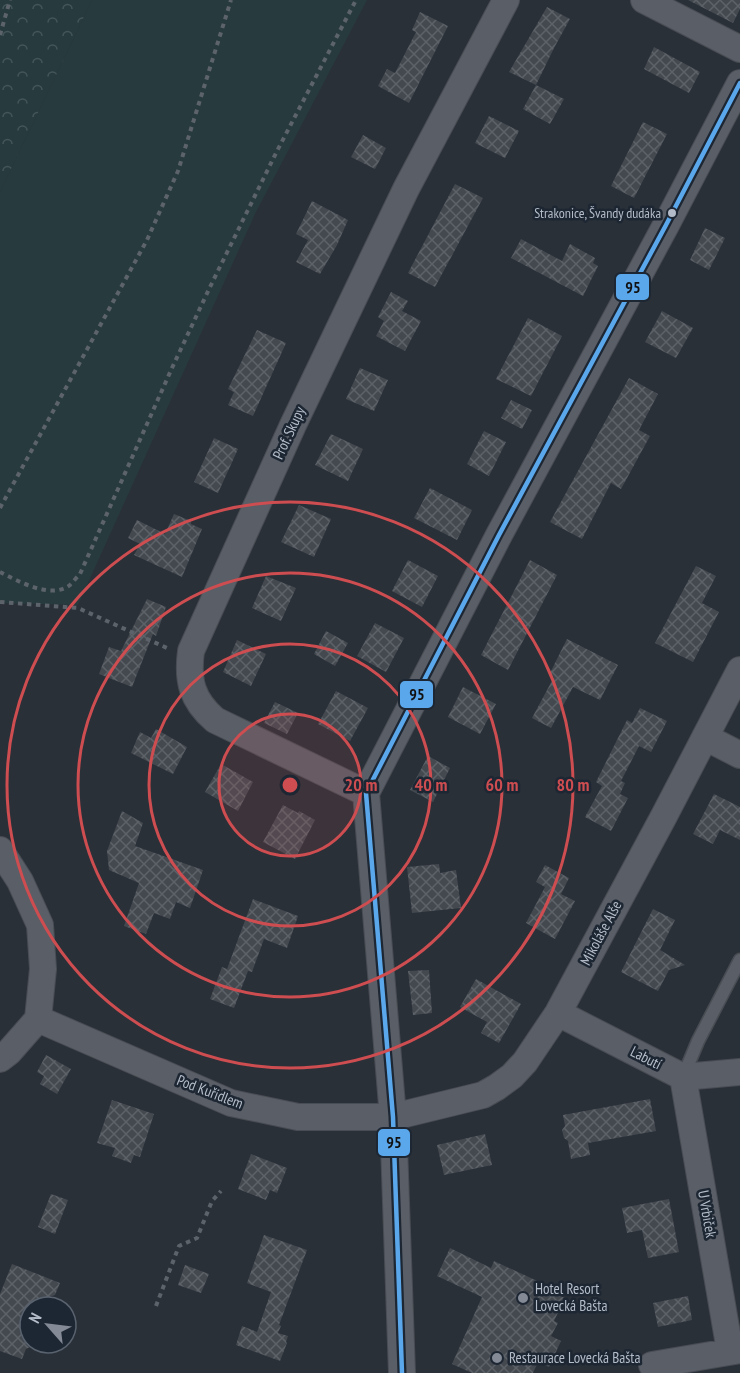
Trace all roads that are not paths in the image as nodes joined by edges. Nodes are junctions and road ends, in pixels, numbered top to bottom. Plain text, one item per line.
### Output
1 (506, 0) edge
2 (644, 0) edge
3 (740, 49) edge
4 (740, 83) edge
5 (740, 670) edge
6 (705, 737) junction
7 (740, 755) edge
8 (366, 793) junction
9 (0, 850) edge
10 (740, 960) edge
11 (558, 1013) junction
12 (38, 1019) junction
13 (0, 1059) edge
14 (740, 1072) edge
15 (683, 1077) junction
16 (393, 1117) junction
17 (735, 1351) edge
18 (651, 1365) dead end
19 (402, 1373) edge

1 - 8 street, Prof. Skupy
2 - 3 street
4 - 8 street
5 - 6 street, Mikoláše Alše
6 - 7 street
6 - 11 street, Mikoláše Alše
8 - 16 street
9 - 12 street
10 - 15 lane
11 - 15 street, Labutí
11 - 16 street, Mikoláše Alše
12 - 13 street
12 - 16 street, Pod Kuřidlem
14 - 15 street
15 - 17 street, U Vrbiček
16 - 19 street
17 - 18 street

